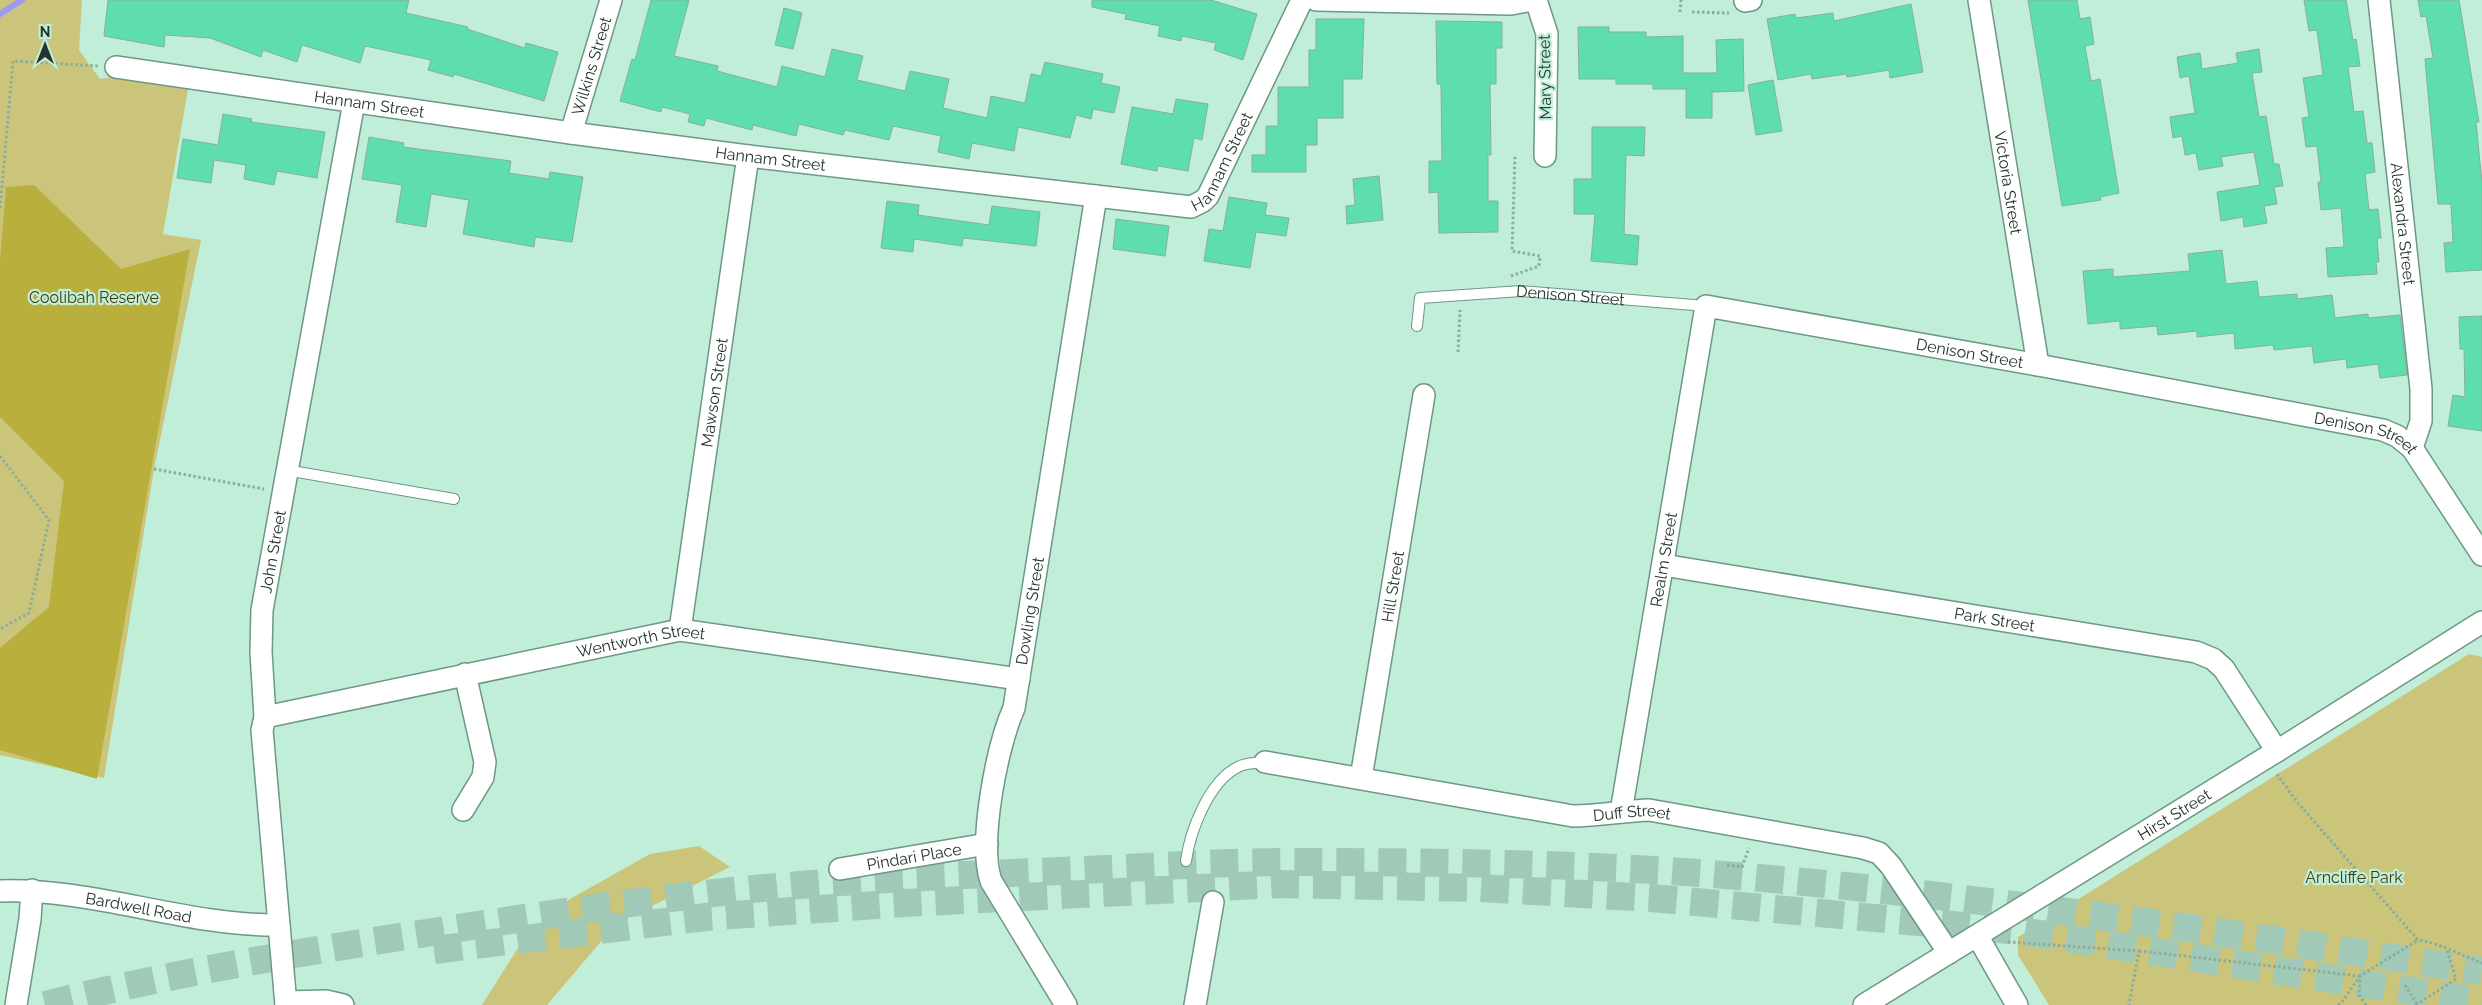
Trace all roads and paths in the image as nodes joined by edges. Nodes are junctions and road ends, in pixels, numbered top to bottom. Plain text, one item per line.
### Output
1 (611, 0) edge
2 (1302, 0) edge
3 (1316, 0) edge
4 (1532, 0) edge
5 (1536, 0) edge
6 (1681, 0) edge
7 (1979, 0) edge
8 (2379, 0) edge
9 (1743, 5) edge
10 (1680, 12) dead end
11 (1692, 12) dead end
12 (116, 67) joint
13 (354, 102) junction
14 (571, 133) junction
15 (1515, 155) dead end
16 (748, 156) junction
17 (1545, 156) dead end
18 (1096, 196) junction
19 (0, 208) edge
20 (1539, 266) dead end
21 (1706, 306) junction
22 (1460, 308) dead end
23 (1417, 326) dead end
24 (1458, 352) dead end
25 (2038, 365) junction
26 (1424, 395) dead end
27 (2412, 448) junction
28 (0, 456) edge
29 (154, 469) dead end
30 (286, 470) junction
31 (269, 490) dead end
32 (454, 499) dead end
33 (2482, 555) edge
34 (1663, 565) junction
35 (2482, 622) edge
36 (0, 629) edge
37 (680, 630) junction
38 (465, 674) junction
39 (1019, 679) junction
40 (266, 717) junction
41 (2277, 752) junction
42 (1265, 762) joint
43 (1361, 778) junction
44 (463, 810) dead end
45 (1621, 812) junction
46 (987, 844) junction
47 (1750, 848) dead end
48 (1186, 861) dead end
49 (1728, 865) dead end
50 (840, 869) dead end
51 (32, 890) junction
52 (0, 891) edge
53 (1213, 902) dead end
54 (279, 925) junction
55 (1978, 937) junction
56 (2418, 940) junction
57 (2447, 950) junction
58 (2140, 952) junction
59 (1949, 953) junction
60 (2482, 963) edge
61 (2360, 976) junction
62 (2405, 985) dead end
63 (286, 1004) edge
64 (16, 1005) edge
65 (343, 1005) edge
66 (1066, 1005) edge
67 (1195, 1005) edge
68 (1864, 1005) edge
69 (2018, 1005) edge
70 (2129, 1005) edge
71 (2338, 1005) edge
72 (2366, 1005) edge
73 (2417, 1005) edge

1 - 14 street, Wilkins Street
2 - 18 street, Hannam Street
3 - 4 street
5 - 17 street, Mary Street
6 - 10 path
7 - 25 street, Victoria Street
8 - 27 street, Alexandra Street
9 - 11 path
12 - 13 street, Hannam Street
12 - 19 path
13 - 14 street, Hannam Street
13 - 30 street, John Street
14 - 16 street, Hannam Street
15 - 20 path
16 - 18 street, Hannam Street
16 - 37 street, Mawson Street
18 - 39 street, Dowling Street
21 - 23 lane, Denison Street
21 - 25 street, Denison Street
21 - 34 street, Realm Street
22 - 24 path
25 - 27 street, Denison Street
26 - 43 street, Hill Street
27 - 33 street, Denison Street
28 - 36 path
29 - 31 path
30 - 32 lane
30 - 40 street, John Street
34 - 41 street, Park Street
34 - 45 street, Realm Street
35 - 41 street, Hirst Street
37 - 38 street, Wentworth Street
37 - 39 street, Wentworth Street
38 - 40 street, Wentworth Street
38 - 44 street
39 - 46 street, Dowling Street
40 - 54 street, John Street
41 - 55 street, Hirst Street
41 - 56 path
42 - 43 street, Duff Street
42 - 48 lane
43 - 45 street, Duff Street
45 - 59 street, Duff Street
46 - 50 street, Pindari Place
46 - 66 street, Dowling Street
47 - 49 path
51 - 52 street, Bardwell Road
51 - 54 street, Bardwell Road
51 - 64 street
53 - 67 street
54 - 63 street, John Street
55 - 58 path
55 - 59 street, Hirst Street
55 - 69 street
56 - 57 path
56 - 61 path
57 - 60 path
57 - 73 path
58 - 61 path
58 - 70 path
59 - 68 street, Hirst Street
61 - 71 path
61 - 72 path
62 - 73 path
63 - 65 street

